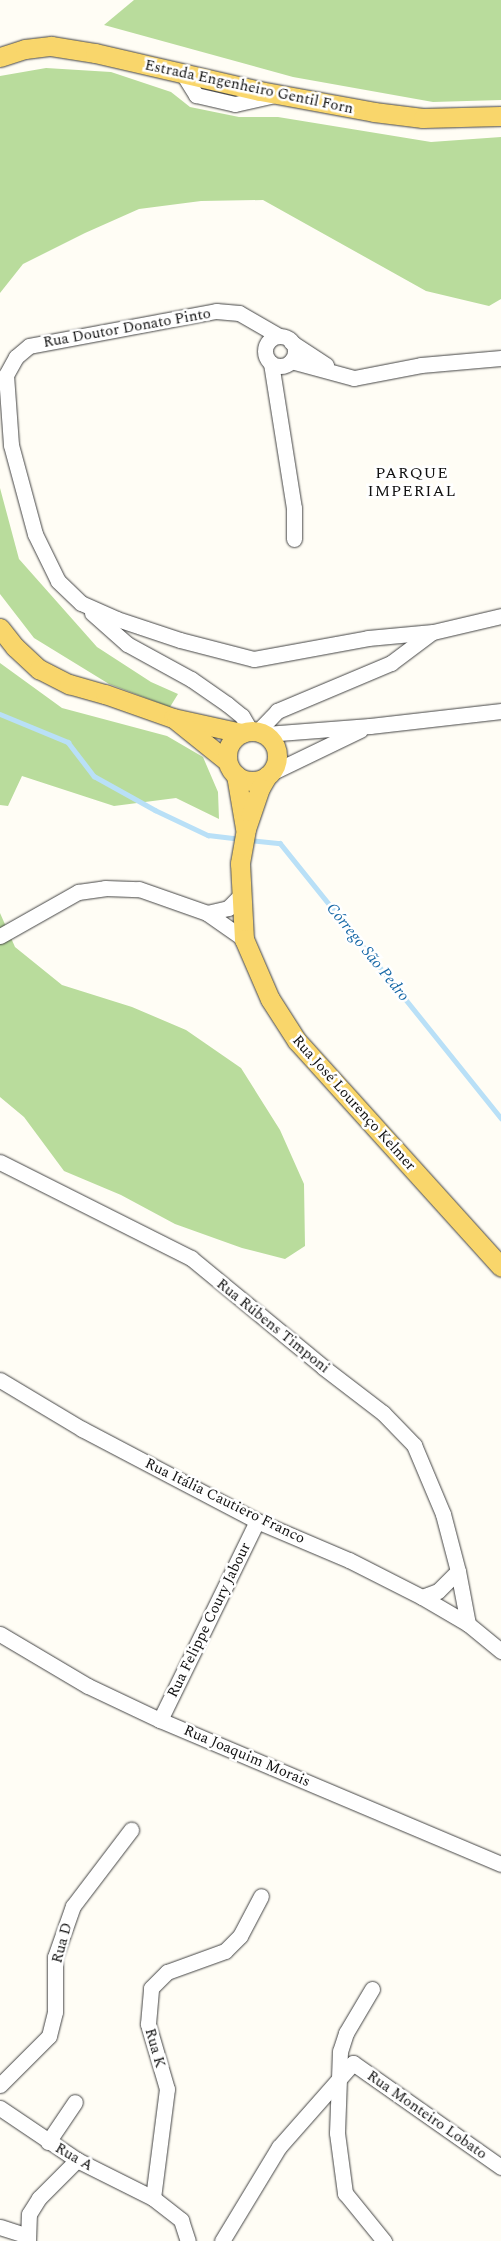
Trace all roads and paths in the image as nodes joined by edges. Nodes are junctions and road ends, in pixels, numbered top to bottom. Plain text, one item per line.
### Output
1 (0, 57) edge
2 (501, 116) edge
3 (239, 313) junction
4 (285, 339) junction
5 (265, 346) junction
6 (501, 358) edge
7 (291, 360) junction
8 (271, 363) junction
9 (336, 372) junction
10 (294, 539) dead end
11 (82, 603) junction
12 (501, 616) edge
13 (0, 628) edge
14 (433, 632) junction
15 (501, 711) edge
16 (173, 718) junction
17 (370, 726) junction
18 (254, 732) junction
19 (232, 768) junction
20 (269, 774) junction
21 (245, 830) junction
22 (242, 894) junction
23 (208, 913) junction
24 (0, 936) edge
25 (244, 939) junction
26 (0, 1162) edge
27 (501, 1267) edge
28 (0, 1380) edge
29 (257, 1521) junction
30 (458, 1571) junction
31 (422, 1597) junction
32 (468, 1624) junction
33 (0, 1634) edge
34 (501, 1651) edge
35 (160, 1720) junction
36 (131, 1830) dead end
37 (501, 1864) edge
38 (261, 1896) dead end
39 (372, 1989) dead end
40 (339, 2078) junction
41 (0, 2085) edge
42 (75, 2102) dead end
43 (0, 2108) edge
44 (48, 2142) junction
45 (77, 2160) junction
46 (501, 2167) edge
47 (153, 2198) junction
48 (0, 2227) edge
49 (28, 2238) edge
50 (188, 2241) edge
51 (222, 2241) edge
52 (384, 2241) edge

1 - 2 main road, Estrada Engenheiro Gentil Forn
3 - 4 street, Rua Doutor Donato Pinto
3 - 5 street
3 - 11 street, Rua Doutor Donato Pinto
4 - 5 street
4 - 7 street
4 - 9 street, Rua Doutor Donato Pinto
5 - 8 street
6 - 9 street
7 - 8 street
7 - 9 street
8 - 10 street
11 - 14 street, Rua Doutor Donato Pinto
11 - 18 street, Rua Doutor Donato Pinto
12 - 14 street, Rua Doutor Donato Pinto
13 - 16 main road
14 - 18 street, Rua Doutor Donato Pinto
15 - 17 street
16 - 18 main road
16 - 19 main road
17 - 18 street
17 - 20 street
18 - 19 main road
18 - 20 main road
19 - 20 main road
19 - 21 main road, Rua José Lourenço Kelmer
20 - 21 main road, Rua José Lourenço Kelmer
21 - 22 main road, Rua José Lourenço Kelmer
22 - 23 street
22 - 25 main road, Rua José Lourenço Kelmer
23 - 24 street
23 - 25 street
25 - 27 main road, Rua José Lourenço Kelmer
26 - 30 street, Rua Rúbens Timponi
28 - 29 street, Rua Itália Cautiero Franco
29 - 31 street, Rua Itália Cautiero Franco
29 - 35 street, Rua Felippe Coury Jabour
30 - 31 street
30 - 32 street, Rua Rúbens Timponi
31 - 32 street, Rua Itália Cautiero Franco
32 - 34 street, Rua Itália Cautiero Franco
33 - 35 street, Rua Joaquim Morais
35 - 37 street, Rua Joaquim Morais
36 - 41 street, Rua D
38 - 47 street, Rua K
39 - 40 street
40 - 46 street, Rua Monteiro Lobato
40 - 51 street
40 - 52 street
42 - 44 street
43 - 44 street, Rua A
44 - 45 street, Rua A
45 - 47 street, Rua A
45 - 49 street
47 - 50 street, Rua A
48 - 49 street

